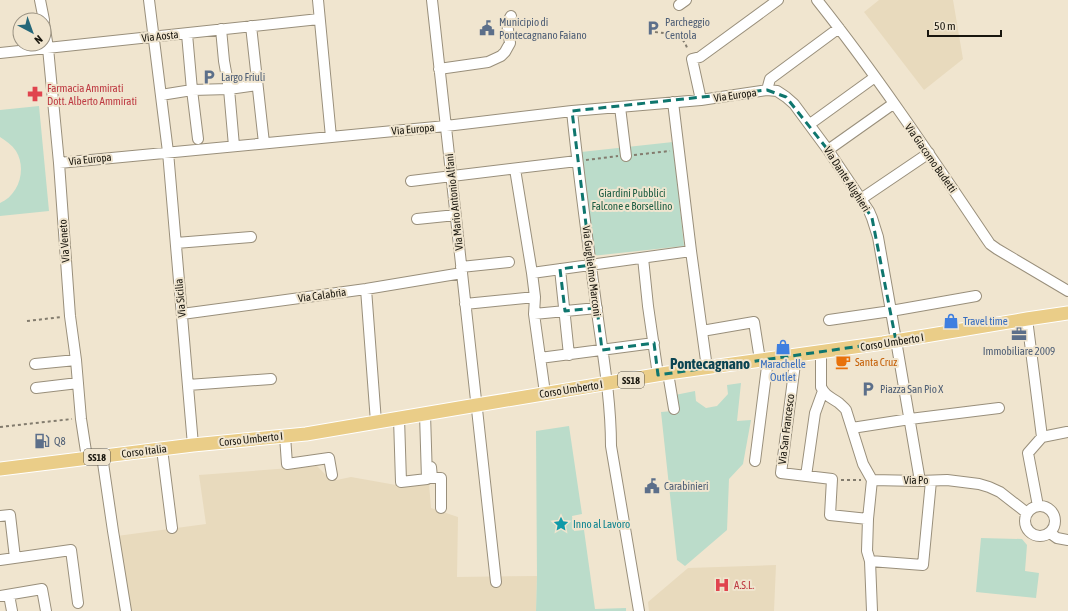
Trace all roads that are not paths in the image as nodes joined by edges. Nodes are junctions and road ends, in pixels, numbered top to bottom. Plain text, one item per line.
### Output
1 (40, 0) edge
2 (149, 0) edge
3 (318, 0) edge
4 (432, 0) edge
5 (778, 0) edge
6 (817, 0) edge
7 (42, 12) edge
8 (511, 16) dead end
9 (320, 19) junction
10 (251, 26) junction
11 (839, 28) junction
12 (221, 29) junction
13 (187, 34) junction
14 (154, 37) junction
15 (52, 48) edge
16 (12, 52) edge
17 (48, 52) edge
18 (0, 53) edge
19 (439, 69) junction
20 (875, 77) junction
21 (257, 85) junction
22 (229, 89) junction
23 (192, 90) junction
24 (767, 90) junction
25 (161, 95) junction
26 (701, 100) junction
27 (673, 102) junction
28 (893, 104) junction
29 (620, 107) junction
30 (572, 111) junction
31 (810, 124) junction
32 (446, 126) junction
33 (331, 137) junction
34 (198, 139) dead end
35 (264, 143) junction
36 (234, 146) junction
37 (828, 150) junction
38 (168, 152) junction
39 (929, 153) junction
40 (626, 156) dead end
41 (577, 161) junction
42 (59, 162) junction
43 (516, 168) junction
44 (451, 176) junction
45 (411, 181) dead end
46 (861, 199) junction
47 (456, 215) junction
48 (417, 219) dead end
49 (250, 236) dead end
50 (176, 243) junction
51 (691, 250) junction
52 (643, 258) junction
53 (509, 262) dead end
54 (591, 265) junction
55 (560, 269) junction
56 (462, 270) junction
57 (532, 273) junction
58 (366, 289) junction
59 (1068, 291) edge
60 (976, 296) dead end
61 (534, 297) junction
62 (465, 304) junction
63 (597, 308) junction
64 (565, 311) junction
65 (891, 311) junction
66 (1068, 313) edge
67 (182, 314) junction
68 (534, 314) junction
69 (1027, 318) junction
70 (829, 320) dead end
71 (702, 331) junction
72 (896, 341) junction
73 (654, 342) junction
74 (602, 350) junction
75 (821, 353) junction
76 (569, 355) junction
77 (796, 356) junction
78 (540, 358) junction
79 (76, 360) junction
80 (764, 360) junction
81 (35, 364) dead end
82 (707, 368) junction
83 (663, 374) junction
84 (271, 379) dead end
85 (78, 383) junction
86 (606, 383) junction
87 (188, 385) junction
88 (36, 388) dead end
89 (823, 391) junction
90 (545, 393) junction
91 (477, 405) junction
92 (999, 408) dead end
93 (674, 409) dead end
94 (425, 414) junction
95 (399, 418) junction
96 (910, 419) junction
97 (376, 422) junction
98 (852, 428) junction
99 (1067, 432) edge
100 (285, 436) junction
101 (1042, 437) junction
102 (193, 445) junction
103 (426, 448) junction
104 (162, 449) junction
105 (102, 456) junction
106 (87, 458) junction
107 (755, 461) dead end
108 (0, 469) edge
109 (332, 474) dead end
110 (806, 476) junction
111 (872, 480) junction
112 (931, 480) junction
113 (920, 481) junction
114 (1038, 506) junction
115 (441, 508) dead end
116 (1027, 513) junction
117 (0, 516) edge
118 (868, 519) junction
119 (172, 528) dead end
120 (1050, 533) junction
121 (1068, 540) edge
122 (15, 558) junction
123 (0, 560) edge
124 (870, 561) junction
125 (496, 582) dead end
126 (5, 596) edge
127 (78, 603) dead end
128 (12, 611) edge
129 (46, 611) edge
130 (126, 611) edge
131 (638, 611) edge
132 (872, 611) edge

1 - 7 street, Via Veneto
2 - 14 street, Via Sicilia
3 - 9 street
4 - 19 street, Via Mario Antonio Alfani
5 - 26 street
6 - 11 street, Via Giacomo Budetti
8 - 19 street
9 - 10 street, Via Aosta
9 - 33 street
10 - 12 street, Via Aosta
10 - 21 street
11 - 20 street, Via Giacomo Budetti
11 - 24 street
12 - 13 street, Via Aosta
12 - 22 street
13 - 14 street, Via Aosta
13 - 23 street
14 - 15 street, Via Aosta
14 - 25 street, Via Sicilia
16 - 18 street, Via Aosta
17 - 42 street, Via Veneto
19 - 32 street, Via Mario Antonio Alfani
20 - 28 street, Via Giacomo Budetti
20 - 31 street
21 - 22 street
21 - 35 street
22 - 23 street
22 - 36 street
23 - 25 street
23 - 34 street
24 - 26 street, Via Europa
24 - 31 street, Via Dante Alighieri
25 - 38 street, Via Sicilia
26 - 27 street, Via Europa
27 - 29 street, Via Europa
27 - 51 street
28 - 37 street
28 - 39 street, Via Giacomo Budetti
29 - 30 street, Via Europa
29 - 40 street
30 - 32 street, Via Europa
30 - 41 street, Via Guglielmo Marconi
31 - 37 street, Via Dante Alighieri
32 - 33 street, Via Europa
32 - 44 street, Via Mario Antonio Alfani
33 - 35 street, Via Europa
35 - 36 street, Via Europa
36 - 38 street, Via Europa
37 - 46 street, Via Dante Alighieri
38 - 42 street, Via Europa
38 - 50 street, Via Sicilia
39 - 46 street
39 - 59 street, Via Giacomo Budetti
41 - 43 street
41 - 54 street, Via Guglielmo Marconi
42 - 79 street, Via Veneto
43 - 44 street
43 - 57 street
44 - 45 street
44 - 47 street, Via Mario Antonio Alfani
46 - 65 street, Via Dante Alighieri
47 - 48 street
47 - 56 street, Via Mario Antonio Alfani
49 - 50 street
50 - 67 street, Via Sicilia
51 - 52 street
51 - 71 street
52 - 54 street
52 - 73 street
53 - 56 street, Via Calabria
54 - 55 street
54 - 63 street, Via Guglielmo Marconi
55 - 57 street
55 - 64 street
56 - 58 street, Via Calabria
56 - 62 street, Via Mario Antonio Alfani
57 - 61 street
58 - 67 street, Via Calabria
58 - 97 street
60 - 65 street
61 - 62 street
61 - 68 street
62 - 91 street, Via Mario Antonio Alfani
63 - 64 street
63 - 74 street, Via Guglielmo Marconi
64 - 68 street
64 - 76 street
65 - 70 street
65 - 72 street, Via Dante Alighieri
66 - 69 main road, Corso Umberto I / SS18
67 - 87 street, Via Sicilia
68 - 78 street
69 - 72 main road, Corso Umberto I / SS18
69 - 101 street
71 - 80 street
71 - 82 street
72 - 75 main road, Corso Umberto I / SS18
72 - 96 street, Via Dante Alighieri
73 - 74 street
73 - 83 street
74 - 76 street
74 - 86 street, Via Guglielmo Marconi
75 - 77 main road, Corso Umberto I / SS18
75 - 89 street
76 - 78 street
77 - 80 main road, Corso Umberto I / SS18
77 - 110 street, Via San Francesco
78 - 90 street
79 - 81 street
79 - 85 street, Via Veneto
80 - 82 main road, Corso Umberto I / SS18
80 - 107 street
82 - 83 main road, Corso Umberto I / SS18
83 - 86 main road, Corso Umberto I / SS18
83 - 93 street
84 - 87 street
85 - 88 street
85 - 106 street, Via Veneto
86 - 90 main road, Corso Umberto I / SS18
86 - 131 street, Via Guglielmo Marconi
87 - 102 street, Via Sicilia
89 - 98 street
89 - 110 street
90 - 91 main road, Corso Umberto I / SS18
91 - 94 main road, Corso Umberto I / SS18
91 - 125 street, Via Mario Antonio Alfani
92 - 96 street
94 - 95 main road, Corso Umberto I / SS18
94 - 103 street
95 - 97 main road, Corso Umberto I / SS18
95 - 103 street
96 - 98 street
96 - 113 street, Via Dante Alighieri
97 - 100 main road, Corso Umberto I / SS18
98 - 111 street
99 - 101 street
100 - 102 main road, Corso Umberto I / SS18
100 - 109 street
101 - 114 street
102 - 104 main road, Corso Italia / SS18
103 - 115 street
104 - 105 main road, Corso Italia / SS18
104 - 119 street
105 - 106 main road, Corso Italia / SS18
105 - 130 street
106 - 108 main road, Corso Italia / SS18
110 - 118 street, Via San Francesco
111 - 113 street, Via Po
111 - 118 street
112 - 113 street, Via Po
112 - 116 street, Via Po
112 - 124 street
114 - 116 street
114 - 120 street
116 - 120 street
117 - 122 street
118 - 124 street
120 - 121 street
122 - 123 street
122 - 127 street
124 - 132 street
126 - 128 street
126 - 129 street

